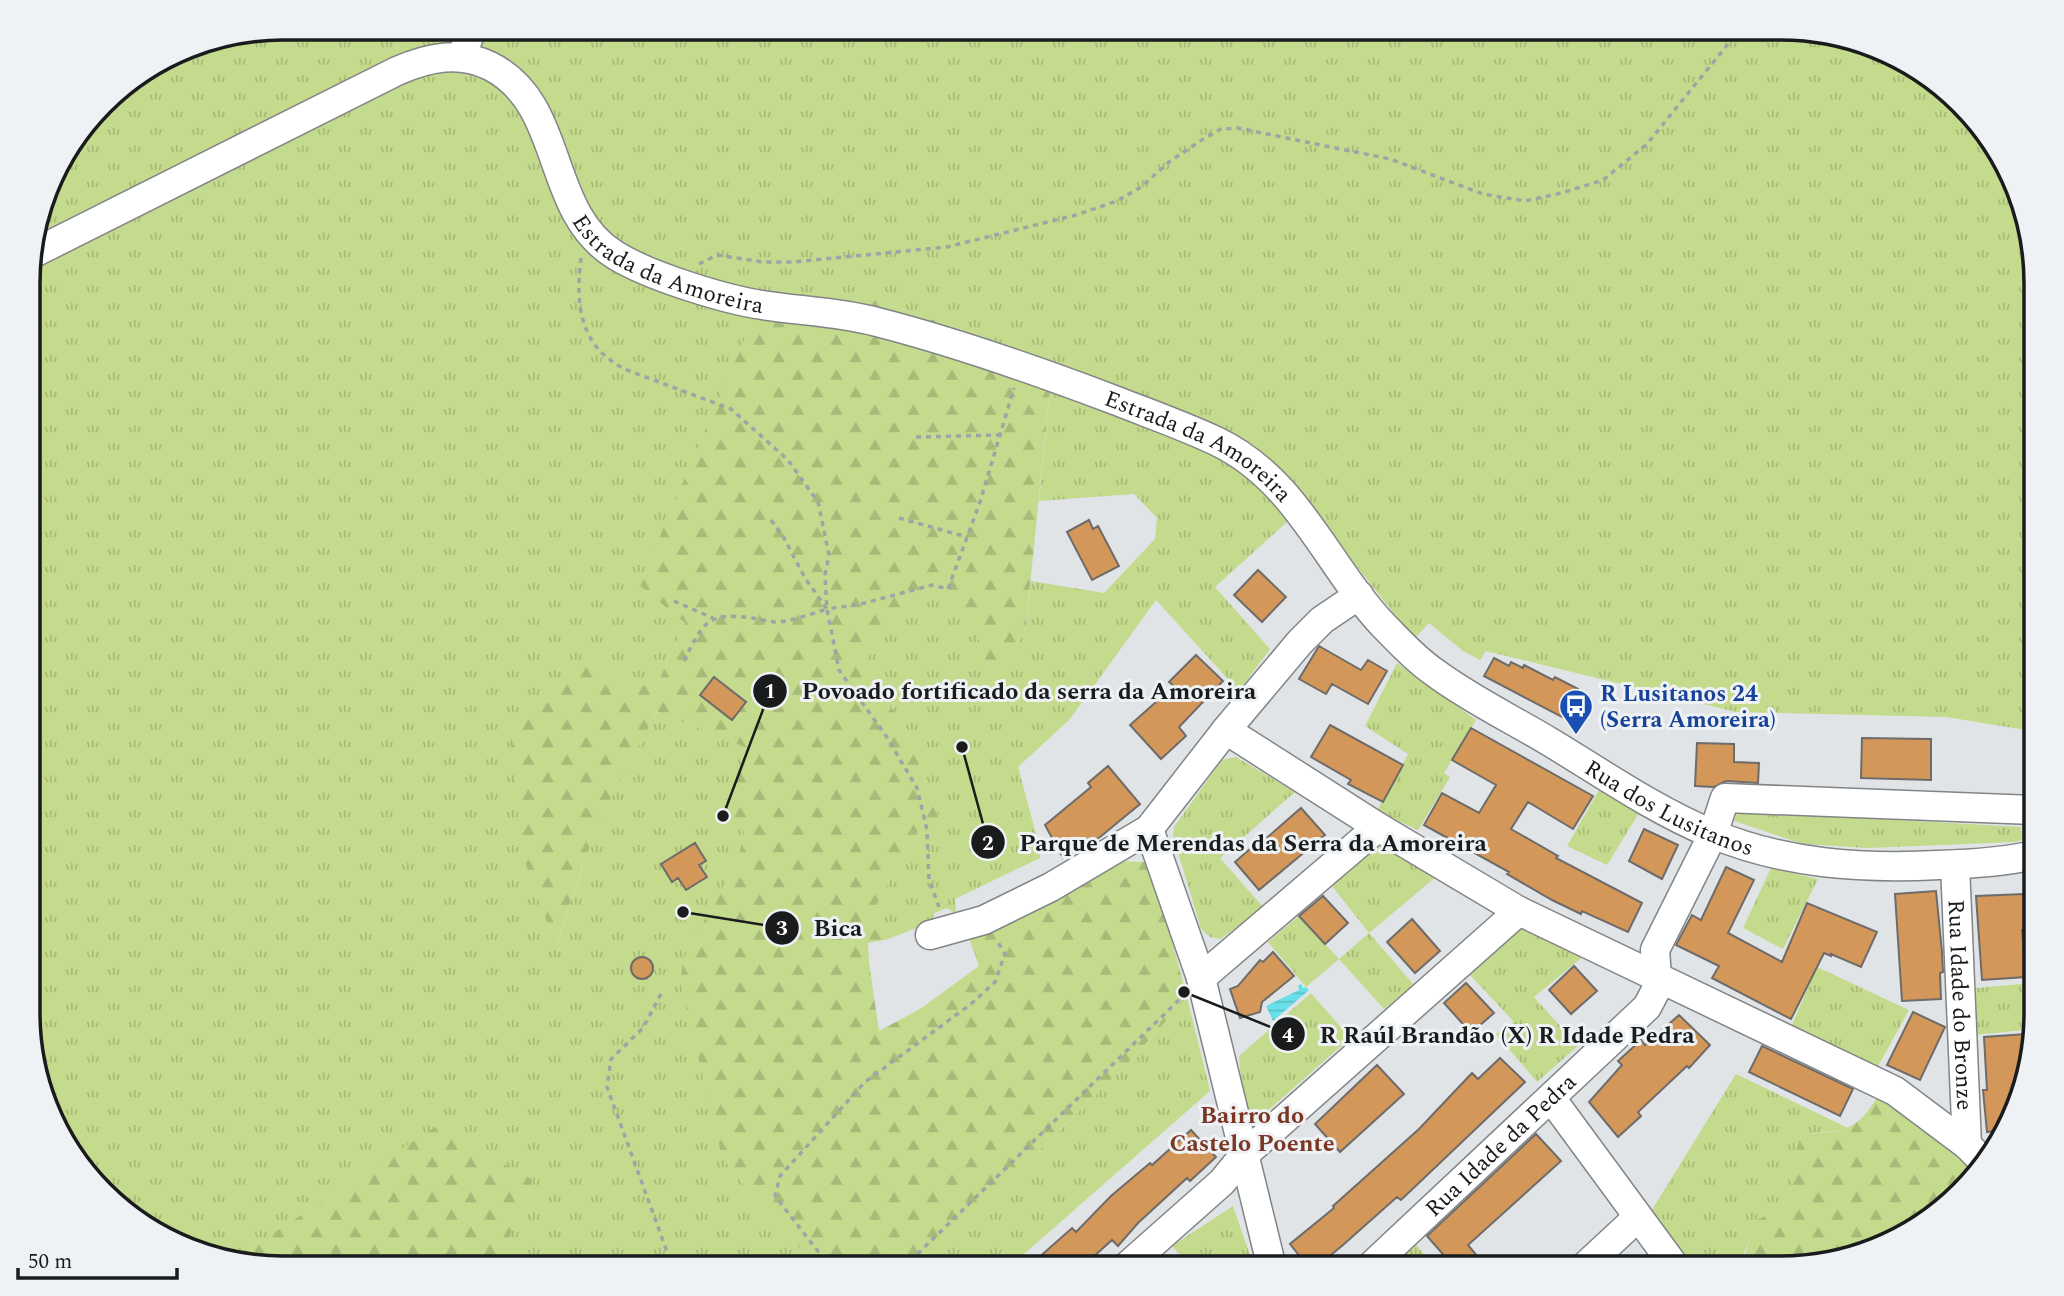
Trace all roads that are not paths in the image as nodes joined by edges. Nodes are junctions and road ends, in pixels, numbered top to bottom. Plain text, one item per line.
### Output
1 (468, 40) edge
2 (463, 56) junction
3 (43, 249) edge
4 (1359, 595) junction
5 (1226, 730) junction
6 (2023, 810) edge
7 (1378, 828) junction
8 (1149, 830) junction
9 (1713, 834) junction
10 (2023, 856) edge
11 (1955, 865) junction
12 (1519, 911) junction
13 (935, 923) road end
14 (1657, 976) junction
15 (1201, 978) junction
16 (1551, 1098) junction
17 (1976, 1154) edge
18 (1244, 1155) junction
19 (1638, 1217) junction
20 (1139, 1255) edge
21 (1269, 1255) edge
22 (1383, 1255) edge
23 (1597, 1255) edge
24 (1666, 1255) edge

1 - 2 street
2 - 3 street, Estrada da Amoreira
2 - 4 street, Estrada da Amoreira
4 - 5 street
4 - 9 street, Rua dos Lusitanos
5 - 7 street
5 - 8 street
6 - 9 street, Rua Idade da Pedra
7 - 12 street
7 - 15 street
8 - 13 street
8 - 15 street
9 - 11 street, Rua dos Lusitanos
9 - 14 street, Rua Idade da Pedra
10 - 11 street, Rua dos Lusitanos
11 - 17 street, Rua Idade do Bronze
12 - 14 street
12 - 18 street
14 - 16 street, Rua Idade da Pedra
14 - 17 street
15 - 18 street
16 - 19 street
16 - 22 street, Rua Idade da Pedra
18 - 20 street
18 - 21 street
19 - 23 street
19 - 24 street

